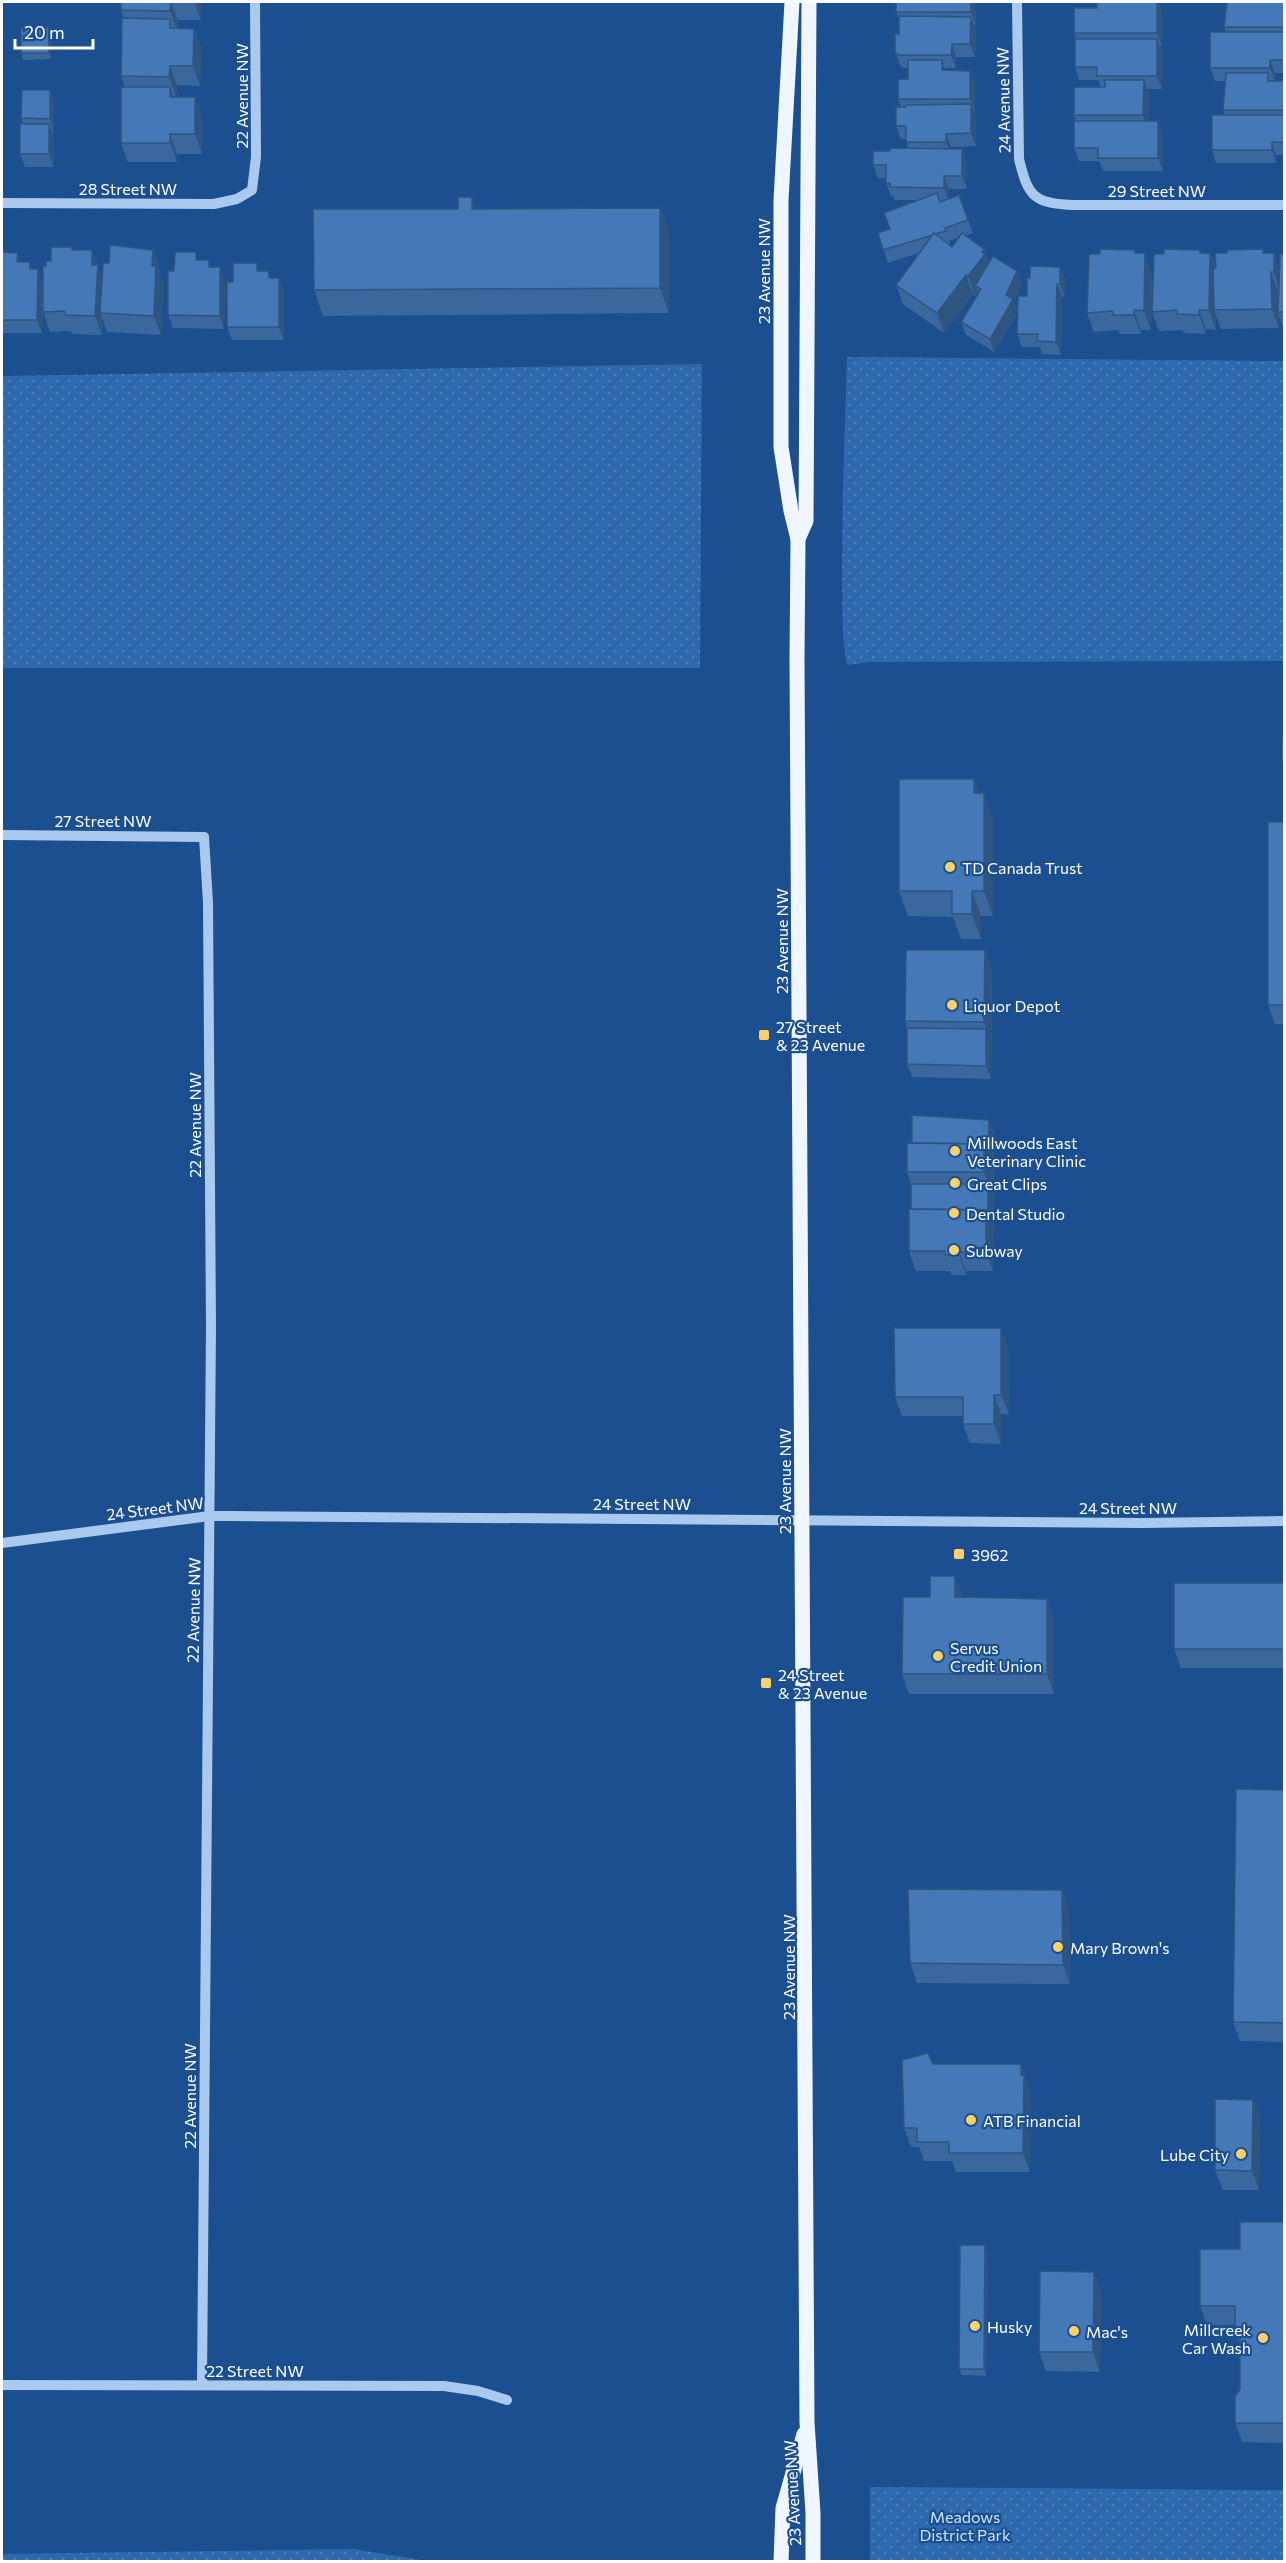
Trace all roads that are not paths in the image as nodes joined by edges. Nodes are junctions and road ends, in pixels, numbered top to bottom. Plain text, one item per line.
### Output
1 (255, 2) edge
2 (792, 2) edge
3 (809, 2) edge
4 (1017, 2) edge
5 (252, 190) joint
6 (1031, 195) joint
7 (2, 203) edge
8 (1284, 205) edge
9 (798, 539) junction
10 (2, 835) edge
11 (204, 837) joint
12 (210, 1516) junction
13 (802, 1518) junction
14 (1284, 1521) edge
15 (2, 1543) edge
16 (201, 2384) junction
17 (2, 2385) edge
18 (507, 2400) dead end
19 (807, 2422) junction
20 (781, 2562) edge
21 (813, 2562) edge

1 - 5 street, 22 Avenue NW
2 - 9 main road, 23 Avenue NW
3 - 9 main road, 23 Avenue NW
4 - 6 street, 24 Avenue NW
5 - 7 street, 28 Street NW
6 - 8 street, 29 Street NW
9 - 13 main road, 23 Avenue NW
10 - 11 street, 27 Street NW
11 - 12 street, 22 Avenue NW
12 - 13 street, 24 Street NW
12 - 15 street, 24 Street NW
12 - 16 street, 22 Avenue NW
13 - 14 street, 24 Street NW
13 - 19 main road, 23 Avenue NW
16 - 17 street, 22 Street NW
16 - 18 street, 22 Street NW
19 - 20 main road, 23 Avenue NW
19 - 21 main road, 23 Avenue NW

